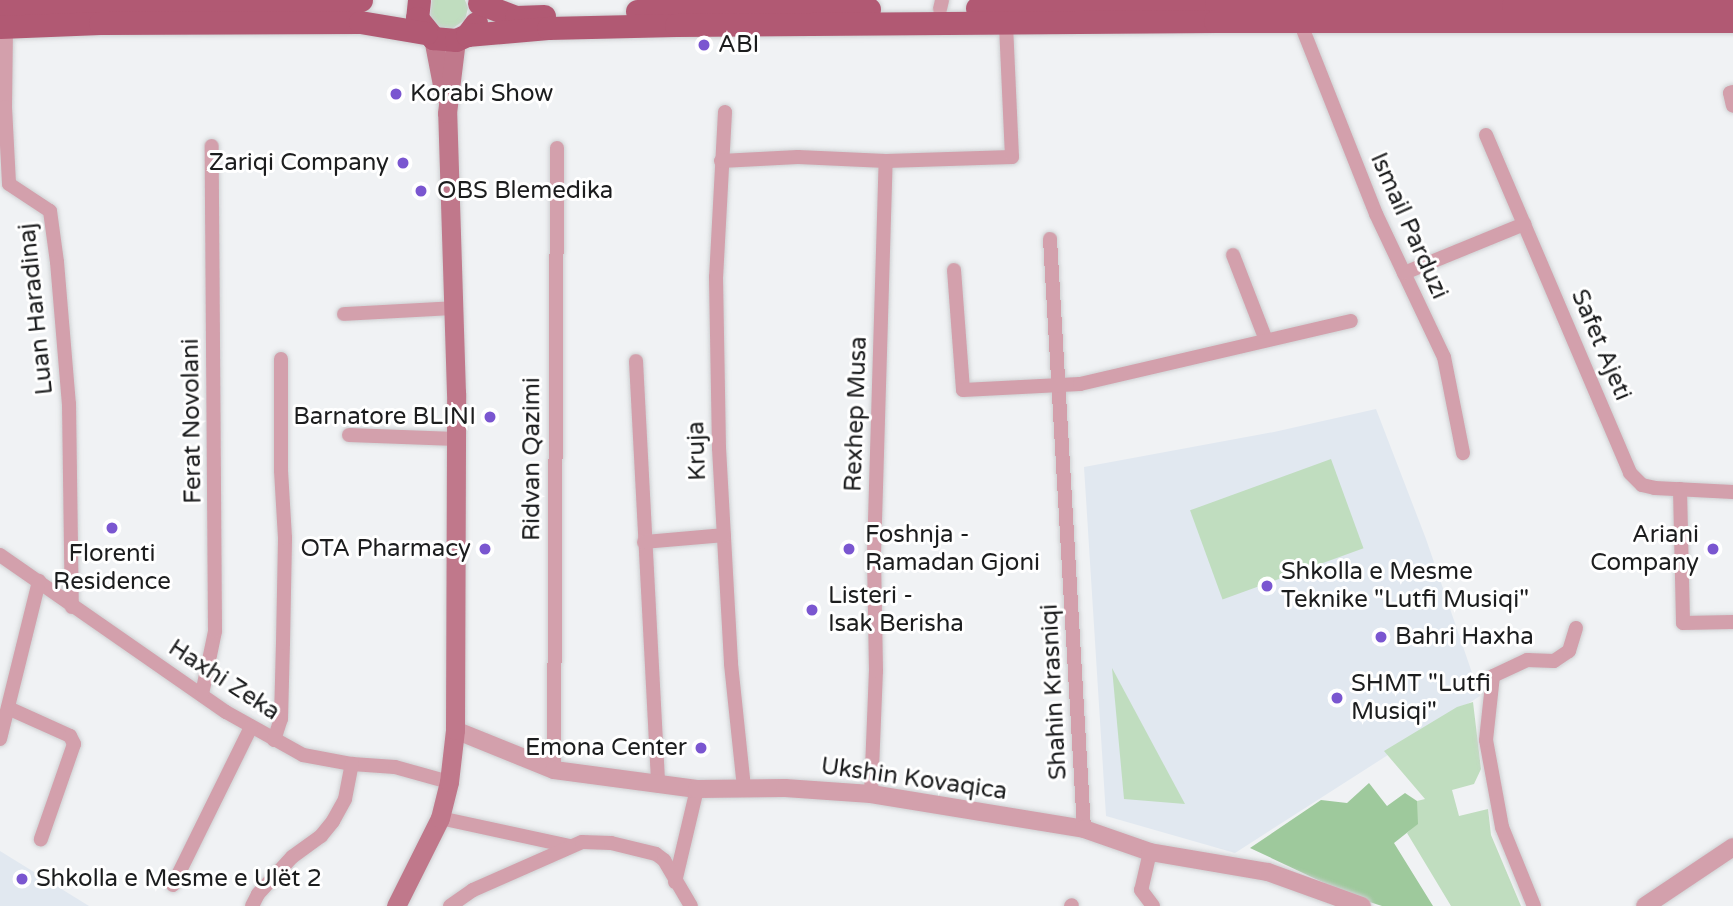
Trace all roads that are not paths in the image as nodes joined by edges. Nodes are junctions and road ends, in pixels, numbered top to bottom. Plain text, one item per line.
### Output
1 (361, 0) edge
2 (418, 0) edge
3 (1215, 1) edge
4 (478, 2) edge
5 (1339, 2) edge
6 (1452, 2) edge
7 (1512, 3) edge
8 (1733, 3) edge
9 (941, 4) edge
10 (0, 5) edge
11 (1297, 9) edge
12 (1733, 21) edge
13 (1006, 23) junction
14 (3, 27) edge
15 (446, 37) junction
16 (1733, 92) edge
17 (1733, 106) edge
18 (725, 112) dead end
19 (1486, 135) dead end
20 (3, 140) edge
21 (212, 146) dead end
22 (556, 148) dead end
23 (721, 161) junction
24 (886, 161) junction
25 (1524, 224) junction
26 (1051, 239) dead end
27 (1233, 255) dead end
28 (954, 270) dead end
29 (1404, 273) junction
30 (454, 308) junction
31 (344, 314) dead end
32 (1352, 321) dead end
33 (1266, 340) junction
34 (281, 359) dead end
35 (636, 361) dead end
36 (1059, 384) junction
37 (349, 435) dead end
38 (456, 439) junction
39 (1463, 453) dead end
40 (1680, 489) junction
41 (1733, 492) edge
42 (724, 535) junction
43 (644, 542) junction
44 (0, 555) edge
45 (39, 580) junction
46 (72, 607) junction
47 (1733, 622) edge
48 (1576, 628) dead end
49 (202, 694) junction
50 (8, 708) junction
51 (251, 727) junction
52 (456, 730) junction
53 (0, 739) edge
54 (274, 740) junction
55 (352, 764) junction
56 (554, 770) junction
57 (449, 782) junction
58 (658, 785) junction
59 (744, 787) junction
60 (697, 789) junction
61 (872, 794) junction
62 (440, 818) junction
63 (1084, 829) junction
64 (41, 839) dead end
65 (572, 846) junction
66 (1733, 847) edge
67 (1150, 852) junction
68 (676, 882) junction
69 (173, 885) dead end
70 (252, 906) edge
71 (396, 906) edge
72 (450, 906) edge
73 (691, 906) edge
74 (1153, 906) edge
75 (1362, 906) edge
76 (1534, 906) edge
77 (1645, 906) edge

1 - 10 main road
2 - 15 main road
3 - 9 main road
3 - 11 main road
4 - 9 main road
4 - 15 main road
5 - 6 main road
5 - 11 main road
6 - 7 main road
7 - 8 main road
11 - 12 main road
11 - 13 main road
11 - 29 street, Ismail Parduzi
13 - 15 main road
13 - 24 street
14 - 15 main road
14 - 20 street, Luan Haradinaj
15 - 30 main road
16 - 17 street
18 - 23 street, Kruja
19 - 25 street, Safet Ajeti
20 - 46 street, Luan Haradinaj
21 - 49 street, Ferat Novolani
22 - 56 street, Ridvan Qazimi
23 - 24 street
23 - 42 street, Kruja
24 - 61 street, Rexhep Musa
25 - 29 street
25 - 40 street, Safet Ajeti
26 - 36 street, Shahin Krasniqi
27 - 33 street
28 - 36 street
29 - 39 street, Ismail Parduzi
30 - 31 street
30 - 38 main road
32 - 33 street
33 - 36 street
34 - 54 street
35 - 43 street
36 - 63 street, Shahin Krasniqi
37 - 38 street
38 - 52 main road
40 - 41 street, Safet Ajeti
40 - 47 street
42 - 43 street
42 - 59 street, Kruja
43 - 58 street
44 - 45 street, Haxhi Zeka
45 - 46 street, Haxhi Zeka
45 - 50 street
46 - 49 street, Haxhi Zeka
48 - 76 street
49 - 51 street, Haxhi Zeka
50 - 53 street
50 - 64 street
51 - 54 street, Haxhi Zeka
51 - 69 street
52 - 56 street, Ukshin Kovaqica
52 - 57 main road
54 - 55 street, Haxhi Zeka
55 - 57 street, Haxhi Zeka
55 - 70 street
56 - 58 street, Ukshin Kovaqica
57 - 62 main road
58 - 60 street, Ukshin Kovaqica
59 - 60 street, Ukshin Kovaqica
59 - 61 street, Ukshin Kovaqica
60 - 68 street
61 - 63 street, Ukshin Kovaqica
62 - 65 street
62 - 71 main road
63 - 67 street, Ukshin Kovaqica
65 - 68 street
65 - 72 street
66 - 77 street
67 - 74 street
67 - 75 street, Ukshin Kovaqica
68 - 73 street

